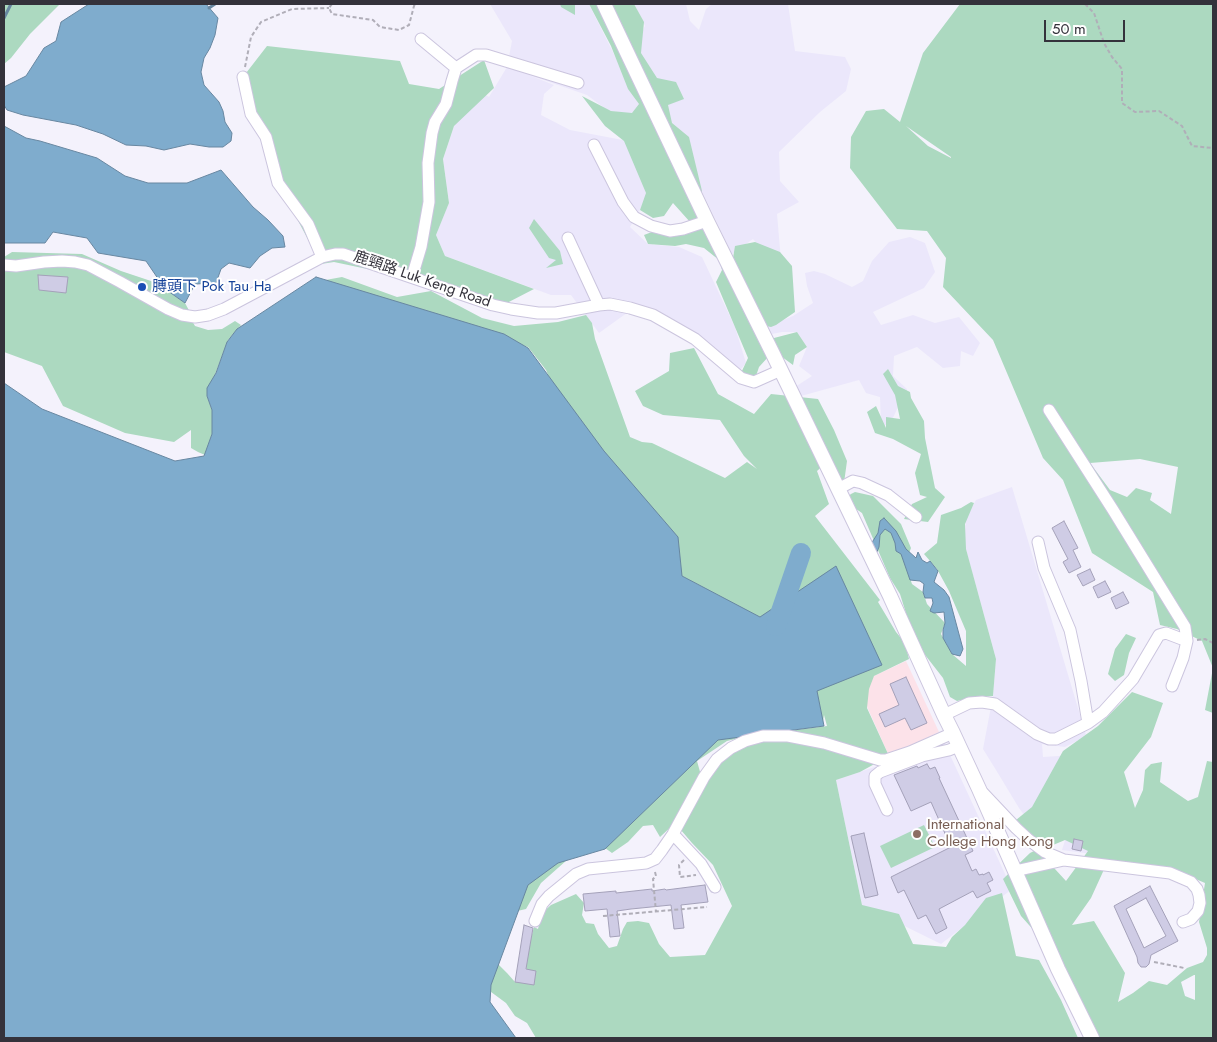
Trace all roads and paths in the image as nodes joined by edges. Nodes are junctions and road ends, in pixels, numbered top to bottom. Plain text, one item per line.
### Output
1 (332, 4) edge
2 (415, 4) edge
3 (604, 4) edge
4 (1085, 4) edge
5 (329, 8) junction
6 (421, 39) dead end
7 (456, 68) junction
8 (243, 77) joint
9 (578, 83) dead end
10 (594, 145) dead end
11 (1213, 148) edge
12 (707, 221) junction
13 (568, 238) dead end
14 (322, 257) junction
15 (4, 265) edge
16 (412, 277) junction
17 (599, 305) junction
18 (781, 370) junction
19 (1049, 410) dead end
20 (838, 490) junction
21 (916, 517) dead end
22 (1038, 542) dead end
23 (1187, 641) junction
24 (1213, 643) edge
25 (1172, 686) dead end
26 (944, 715) junction
27 (1088, 723) junction
28 (956, 739) junction
29 (979, 788) junction
30 (887, 810) dead end
31 (673, 834) junction
32 (690, 852) junction
33 (1064, 860) junction
34 (1015, 871) junction
35 (700, 875) dead end
36 (656, 876) dead end
37 (715, 887) dead end
38 (708, 907) dead end
39 (656, 912) junction
40 (603, 916) dead end
41 (535, 921) dead end
42 (1183, 922) dead end
43 (1154, 962) dead end
44 (1184, 968) dead end
45 (1092, 1038) edge

1 - 5 path
2 - 5 path
3 - 12 main road
4 - 11 path
5 - 8 path
6 - 7 street
7 - 9 street
7 - 16 street
8 - 14 street
10 - 12 street
12 - 18 main road
13 - 17 street
14 - 15 street, 鹿頸路 Luk Keng Road
14 - 16 street, 鹿頸路 Luk Keng Road
16 - 17 street, 鹿頸路 Luk Keng Road
17 - 18 street, 鹿頸路 Luk Keng Road
18 - 20 main road
19 - 23 street
20 - 21 street
20 - 26 main road
22 - 27 street
23 - 24 path
23 - 25 street
23 - 27 street
26 - 27 street
26 - 28 main road
28 - 29 main road
28 - 30 street
28 - 31 street
29 - 33 street
29 - 34 main road
31 - 32 street
31 - 41 street
32 - 35 path
32 - 37 street
33 - 34 street
33 - 42 street
34 - 45 main road
36 - 39 path
38 - 39 path
39 - 40 path
43 - 44 path

